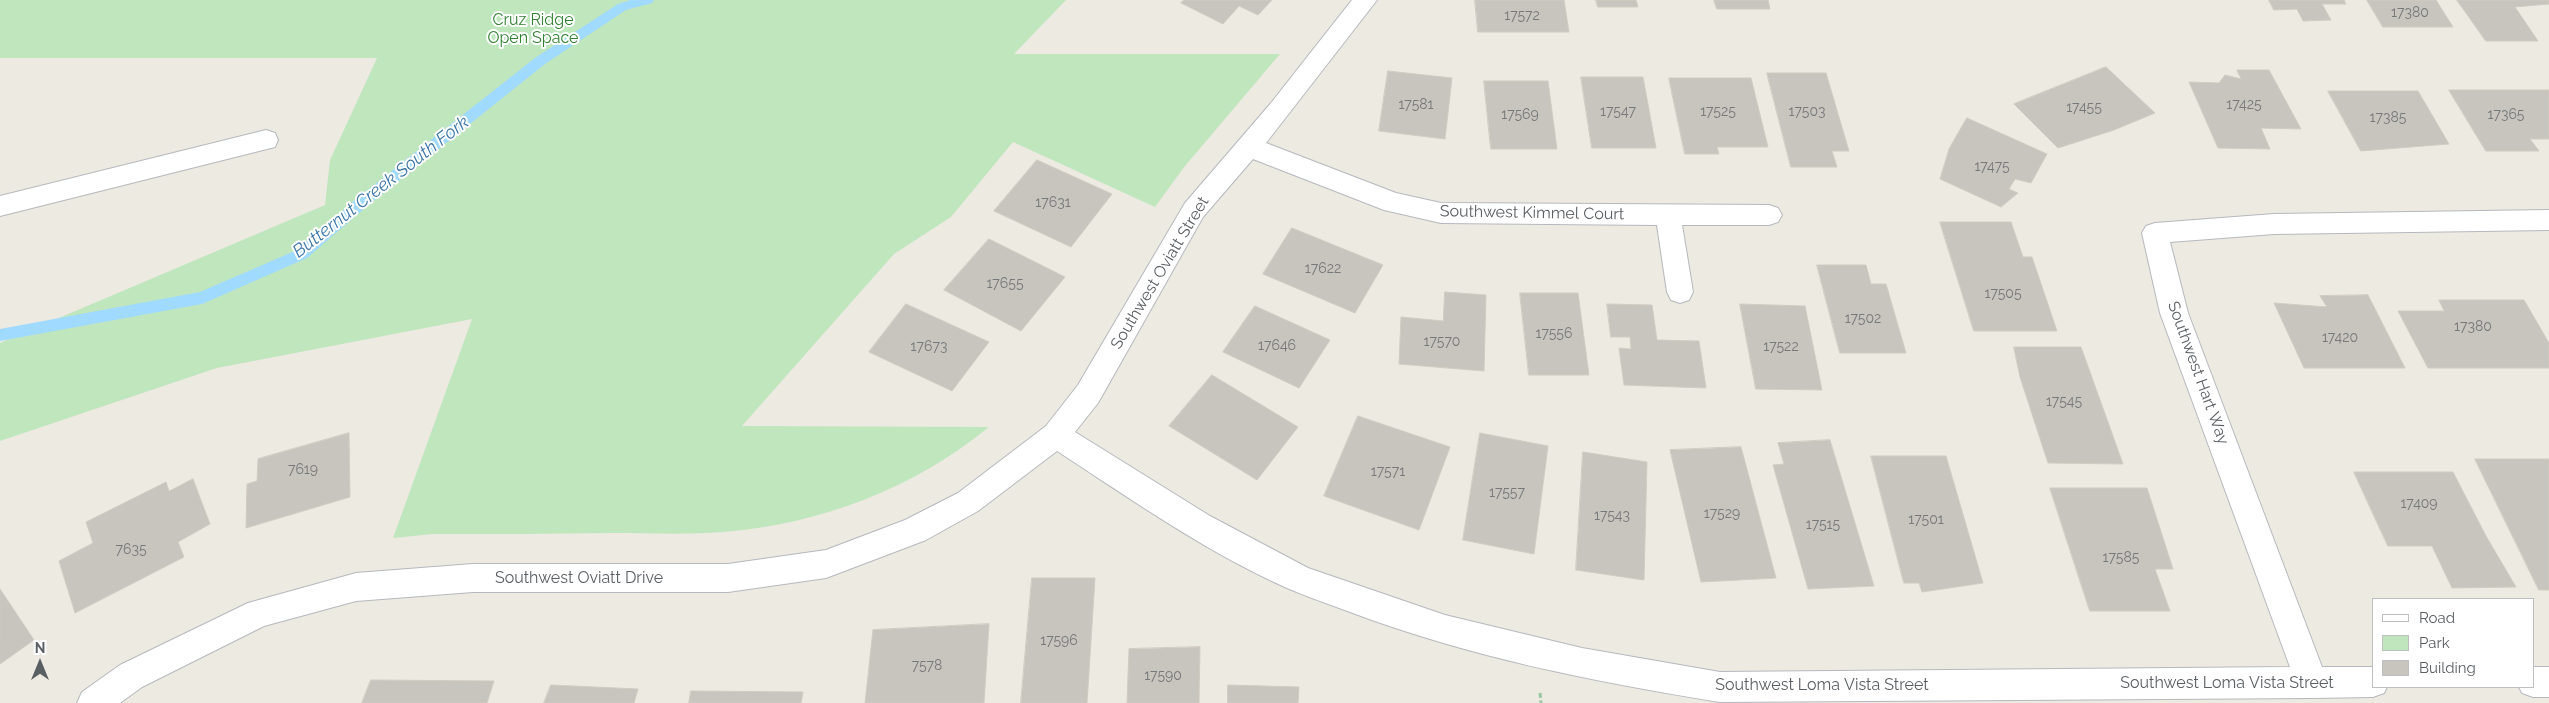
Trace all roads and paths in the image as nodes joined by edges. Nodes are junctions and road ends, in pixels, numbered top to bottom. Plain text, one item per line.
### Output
1 (1365, 0) edge
2 (266, 140) dead end
3 (1247, 146) junction
4 (0, 206) edge
5 (1668, 215) junction
6 (1770, 215) dead end
7 (2549, 220) edge
8 (1680, 292) dead end
9 (1056, 435) junction
10 (2372, 682) edge
11 (2534, 682) edge
12 (2549, 682) edge
13 (2312, 683) junction
14 (93, 703) edge

1 - 3 street, Southwest Oviatt Street
2 - 4 street
3 - 5 street, Southwest Kimmel Court
3 - 9 street, Southwest Oviatt Street
5 - 6 street, Southwest Kimmel Court
5 - 8 street
7 - 13 street, Southwest Hart Way
9 - 13 street, Southwest Loma Vista Street
9 - 14 street, Southwest Oviatt Drive
10 - 13 street, Southwest Loma Vista Street
11 - 12 street

